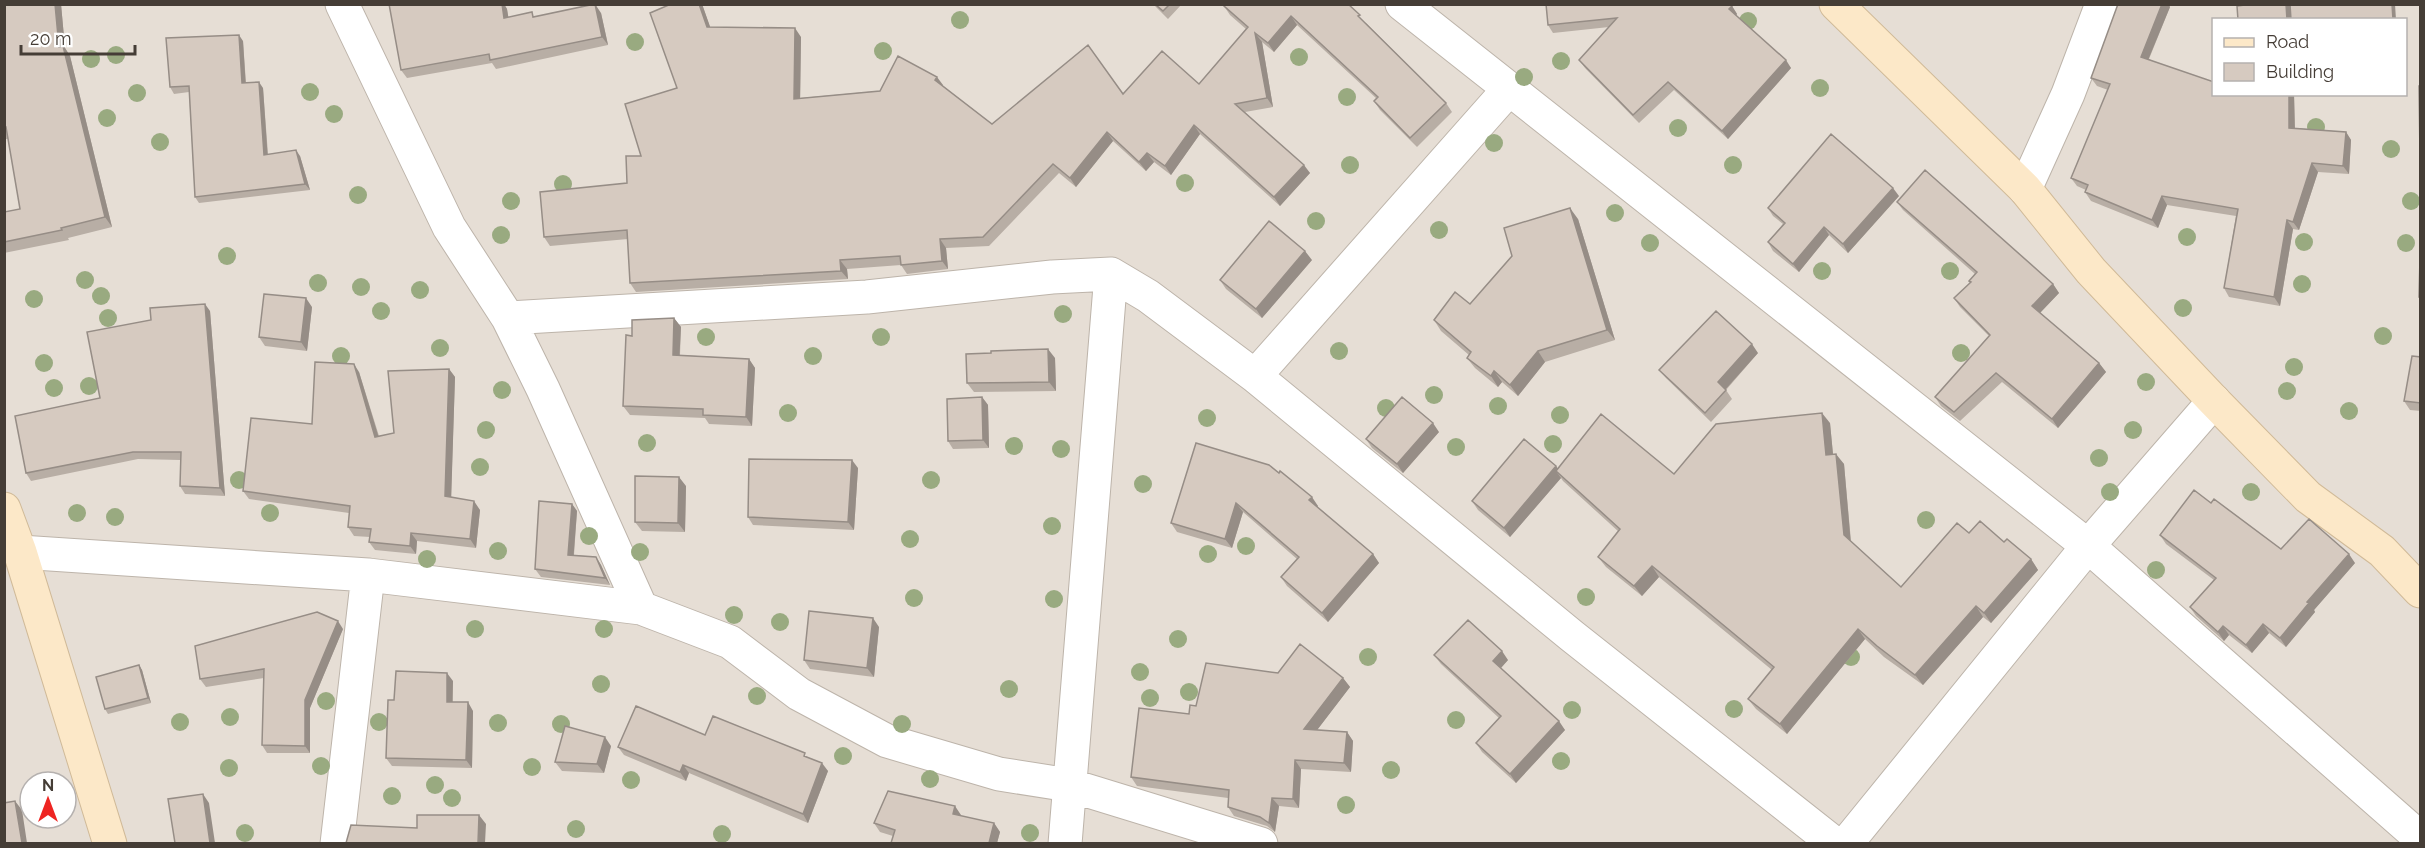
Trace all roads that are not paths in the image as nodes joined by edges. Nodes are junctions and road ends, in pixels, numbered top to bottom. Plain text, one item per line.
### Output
1 (342, 4) edge
2 (1402, 4) edge
3 (1836, 4) edge
4 (2102, 4) edge
5 (1509, 89) junction
6 (2025, 189) junction
7 (1111, 274) junction
8 (507, 318) junction
9 (1255, 376) junction
10 (2214, 401) junction
11 (4, 509) edge
12 (2088, 546) junction
13 (20, 552) junction
14 (368, 575) junction
15 (2421, 591) edge
16 (641, 608) junction
17 (1070, 785) junction
18 (2421, 838) edge
19 (110, 843) edge
20 (337, 843) edge
21 (1065, 843) edge
22 (1261, 843) edge
23 (1835, 843) edge
24 (1846, 843) edge

1 - 8 street
2 - 5 street
3 - 6 street
4 - 6 street
5 - 9 street
5 - 12 street
6 - 10 street
7 - 8 street
7 - 9 street
7 - 17 street
8 - 16 street
9 - 23 street
10 - 12 street
10 - 15 street
11 - 13 street
12 - 18 street
12 - 24 street
13 - 14 street
13 - 19 street
14 - 16 street
14 - 20 street
16 - 17 street
17 - 21 street
17 - 22 street

